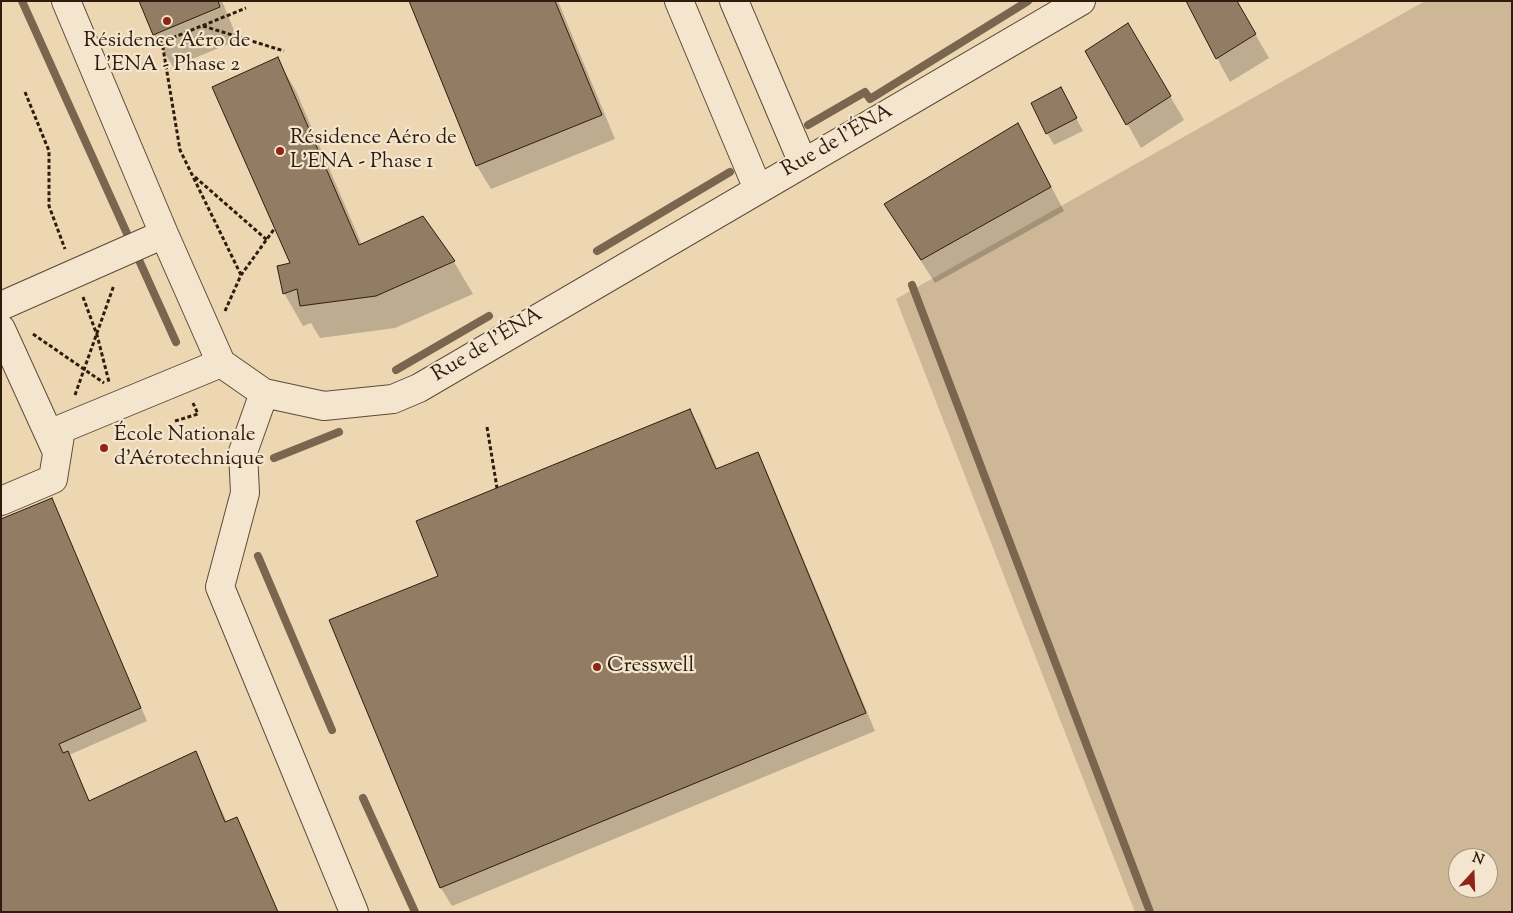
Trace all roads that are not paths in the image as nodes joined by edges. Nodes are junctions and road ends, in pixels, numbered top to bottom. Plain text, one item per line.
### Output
1 (66, 1) edge
2 (678, 1) edge
3 (734, 1) edge
4 (1081, 1) edge
5 (803, 163) junction
6 (758, 189) junction
7 (164, 234) junction
8 (1, 306) edge
9 (1, 329) edge
10 (221, 363) junction
11 (264, 393) junction
12 (59, 441) junction
13 (1, 501) edge
14 (354, 912) edge

1 - 7 street
2 - 6 street
3 - 5 street
4 - 5 street, Rue de l'ÉNA
5 - 6 street, Rue de l'ÉNA
6 - 11 street, Rue de l'ÉNA
7 - 8 street
7 - 10 street
9 - 12 street
10 - 11 street, Rue de l'ÉNA
10 - 12 street
11 - 14 street
12 - 13 street

